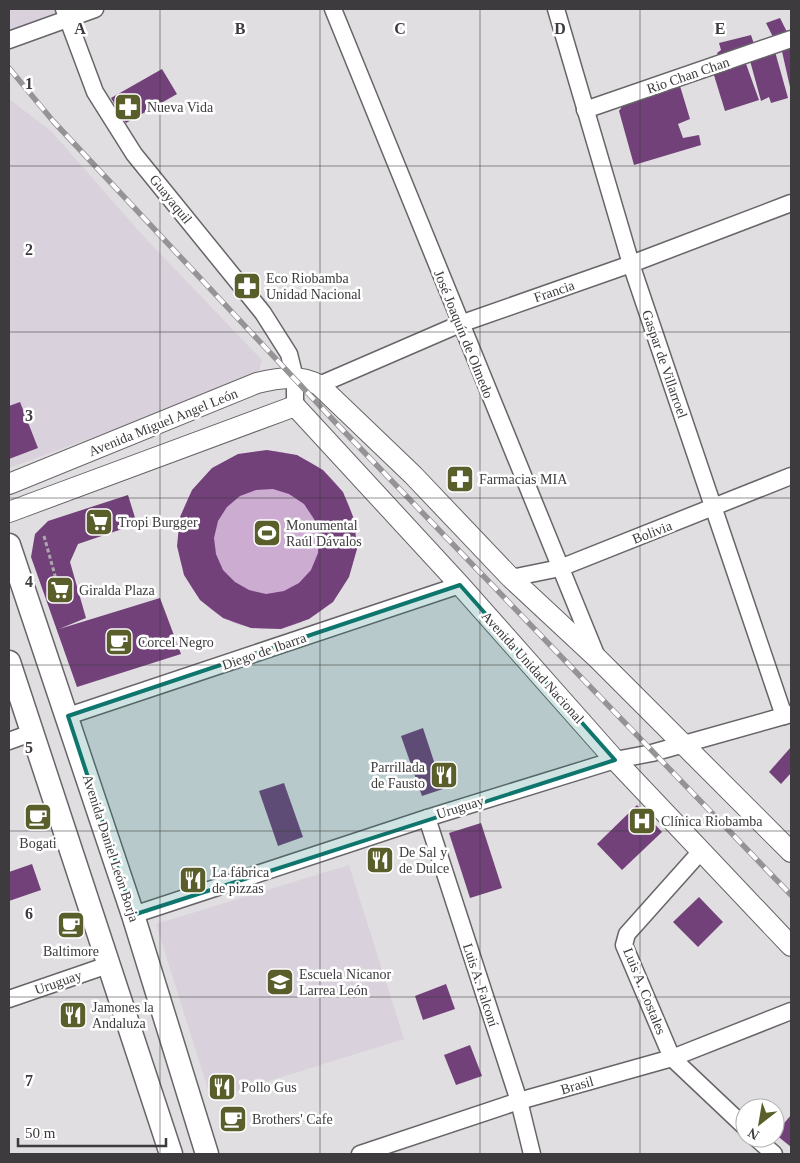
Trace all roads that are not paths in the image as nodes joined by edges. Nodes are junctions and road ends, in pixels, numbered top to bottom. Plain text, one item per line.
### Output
1 (95, 9) edge
2 (333, 9) edge
3 (556, 9) edge
4 (65, 14) edge
5 (791, 39) edge
6 (9, 40) edge
7 (585, 110) junction
8 (791, 203) edge
9 (631, 264) junction
10 (460, 324) junction
11 (295, 378) junction
12 (319, 385) junction
13 (295, 406) junction
14 (791, 476) edge
15 (9, 484) edge
16 (713, 508) junction
17 (9, 512) edge
18 (9, 544) edge
19 (560, 568) junction
20 (511, 578) junction
21 (460, 585) junction
22 (598, 659) junction
23 (9, 662) edge
24 (788, 715) edge
25 (68, 716) junction
26 (31, 733) junction
27 (9, 741) edge
28 (682, 745) junction
29 (615, 760) junction
30 (427, 818) junction
31 (702, 850) junction
32 (791, 852) edge
33 (133, 915) junction
34 (791, 946) edge
35 (108, 965) junction
36 (9, 999) edge
37 (791, 1011) edge
38 (672, 1058) junction
39 (519, 1101) junction
40 (735, 1118) edge
41 (170, 1154) edge
42 (207, 1154) edge
43 (360, 1154) edge
44 (532, 1154) edge

1 - 4 street
2 - 10 street, José Joaquín de Olmedo
3 - 7 street, Gaspar de Villarroel
4 - 6 street
4 - 11 street, Guayaquil
5 - 7 street, Rio Chan Chan
7 - 9 street, Gaspar de Villarroel
8 - 9 street, Francia
9 - 10 street, Francia
9 - 16 street, Gaspar de Villarroel
10 - 12 street, Francia
10 - 19 street, José Joaquín de Olmedo
11 - 12 street, Avenida Miguel Angel León
11 - 13 street
11 - 15 street, Avenida Miguel Angel León
12 - 20 street
13 - 17 street, Avenida Miguel Angel León
13 - 21 street, Avenida Unidad Nacional
14 - 16 street, Bolivia
16 - 19 street, Bolivia
16 - 24 street, Gaspar de Villarroel
18 - 25 main road, Avenida Daniel León Borja
19 - 20 street, Bolivia
19 - 22 street, José Joaquín de Olmedo
20 - 22 street
21 - 25 street, Diego de Ibarra
21 - 29 street, Avenida Unidad Nacional
22 - 28 street
23 - 26 main road
24 - 28 street, Uruguay
25 - 33 main road, Avenida Daniel León Borja
26 - 27 street
26 - 35 main road
28 - 29 street, Uruguay
28 - 32 street
29 - 30 street, Uruguay
29 - 31 street, Avenida Unidad Nacional
30 - 33 street, Uruguay
30 - 39 street, Luis A. Falconí
31 - 34 street, Avenida Unidad Nacional
31 - 38 street, Luis A. Costales
33 - 42 main road, Avenida Daniel León Borja
35 - 36 street, Uruguay
35 - 41 main road
37 - 38 street, Brasil
38 - 39 street, Brasil
38 - 40 street, Luis A. Costales
39 - 43 street, Brasil
39 - 44 street, Luis A. Falconí

